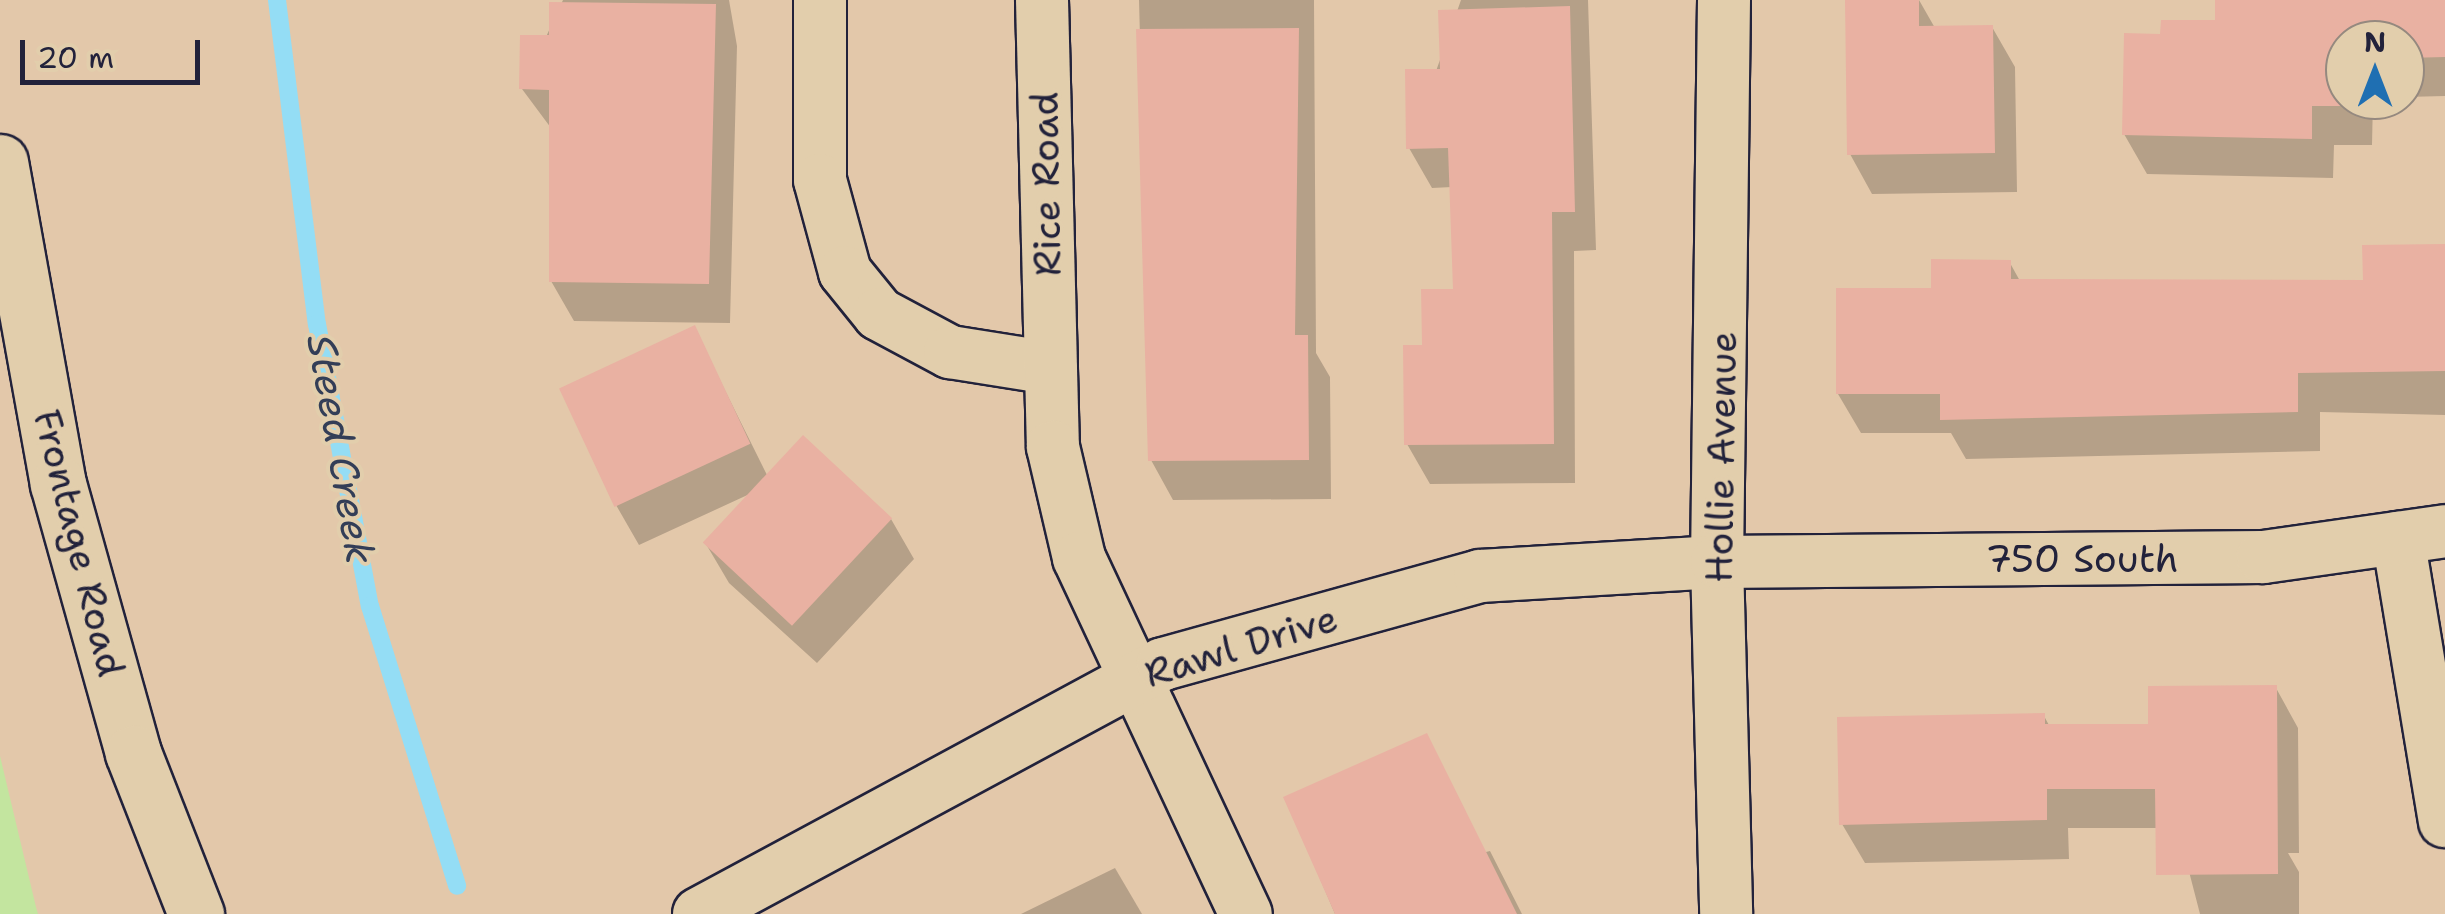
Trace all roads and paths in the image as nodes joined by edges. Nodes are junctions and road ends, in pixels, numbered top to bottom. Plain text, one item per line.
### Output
1 (820, 0) edge
2 (1042, 0) edge
3 (1724, 0) edge
4 (0, 162) edge
5 (1051, 368) junction
6 (2421, 535) edge
7 (1717, 562) junction
8 (1133, 680) junction
9 (2445, 820) edge
10 (196, 914) edge
11 (699, 914) edge
12 (1246, 914) edge
13 (1726, 914) edge

1 - 5 street
2 - 5 street, Rice Road
3 - 7 street, Hollie Avenue
4 - 10 street, Frontage Road
5 - 8 street, Rice Road
6 - 7 street, 750 South
6 - 9 street
7 - 8 street, Rawl Drive
7 - 13 street, Hollie Avenue
8 - 11 street, Rawl Drive
8 - 12 street, Rice Road

